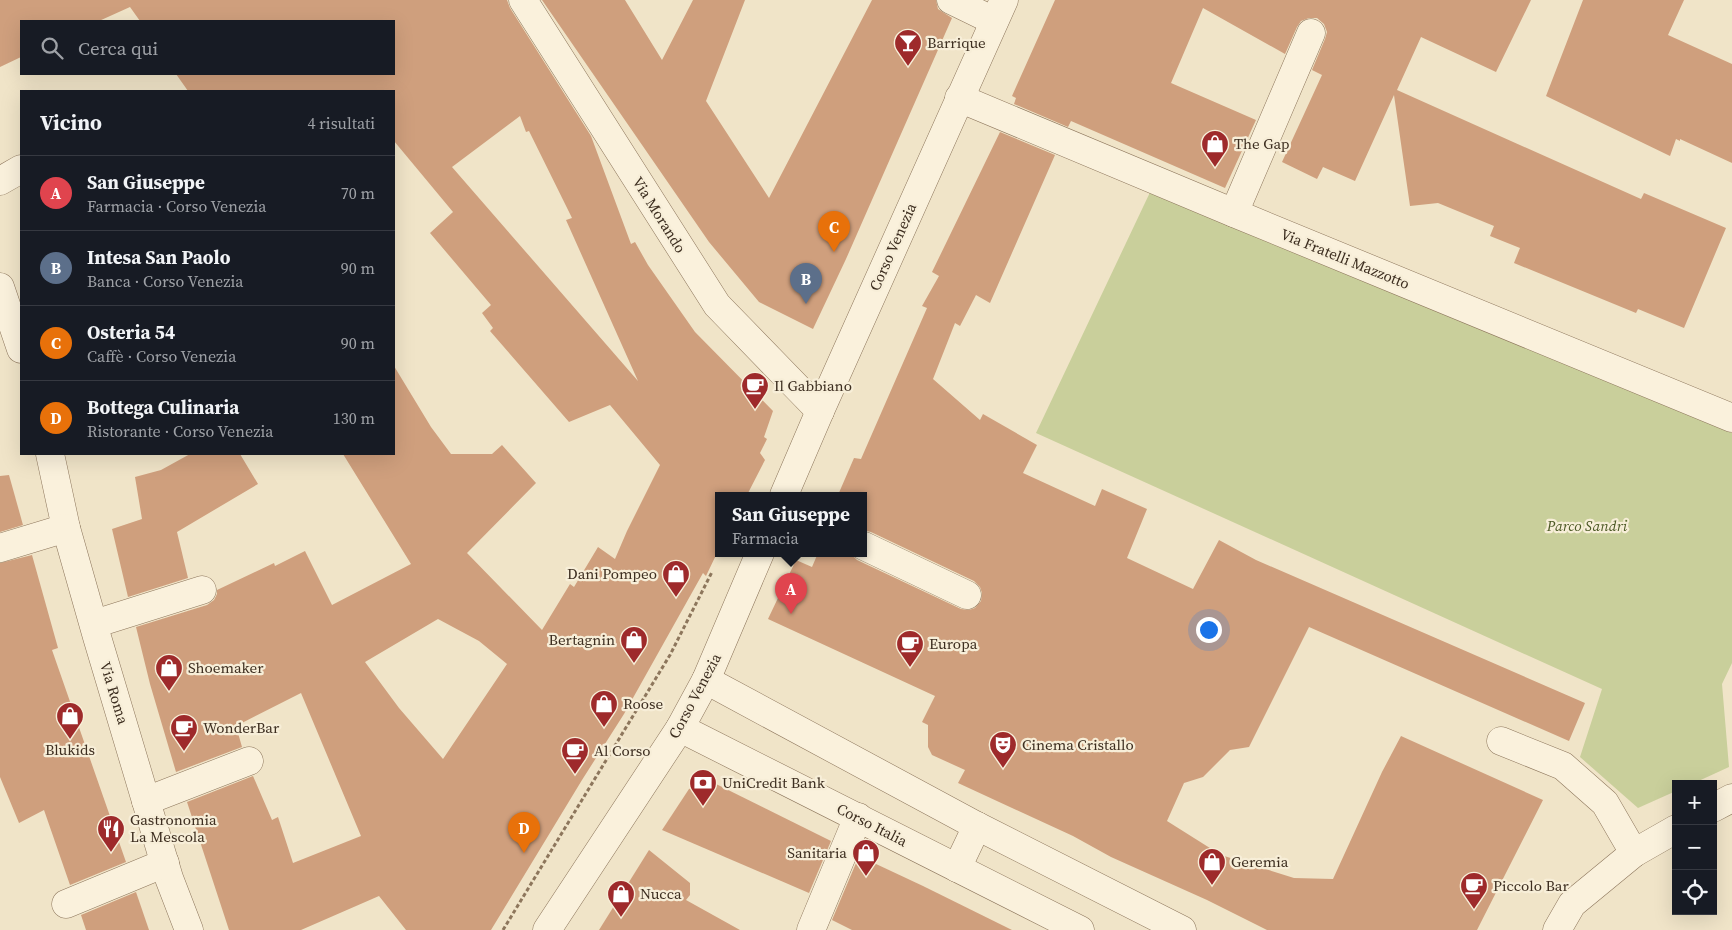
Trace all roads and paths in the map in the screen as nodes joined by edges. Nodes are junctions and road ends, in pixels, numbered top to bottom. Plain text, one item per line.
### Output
1 (523, 0) edge
2 (951, 0) edge
3 (999, 10) edge
4 (1311, 33) dead end
5 (959, 98) junction
6 (20, 169) edge
7 (0, 181) edge
8 (1234, 214) junction
9 (1, 295) edge
10 (20, 346) edge
11 (820, 411) junction
12 (1732, 418) edge
13 (50, 455) edge
14 (785, 492) edge
15 (66, 528) junction
16 (867, 547) edge
17 (0, 548) edge
18 (758, 557) edge
19 (714, 570) dead end
20 (202, 590) dead end
21 (967, 594) dead end
22 (94, 624) junction
23 (706, 680) junction
24 (680, 728) junction
25 (1501, 741) dead end
26 (249, 761) dead end
27 (1732, 798) edge
28 (146, 801) junction
29 (1717, 806) edge
30 (858, 817) junction
31 (977, 826) junction
32 (1672, 831) edge
33 (1634, 853) junction
34 (164, 863) junction
35 (958, 868) junction
36 (66, 904) dead end
37 (189, 930) edge
38 (504, 930) edge
39 (547, 930) edge
40 (811, 930) edge
41 (1080, 930) edge
42 (1182, 930) edge
43 (1557, 930) edge

1 - 11 street, Via Morando
2 - 3 street
3 - 5 street, Corso Venezia
4 - 8 street
5 - 8 street, Via Fratelli Mazzotto
5 - 11 street, Corso Venezia
6 - 7 street
8 - 12 street, Via Fratelli Mazzotto
9 - 10 street
11 - 14 street, Corso Venezia
13 - 15 street, Via Roma
15 - 17 street
15 - 22 street, Via Roma
16 - 21 street
18 - 23 street, Corso Venezia
19 - 38 path
20 - 22 street
22 - 28 street, Via Roma
23 - 24 street, Corso Venezia
23 - 31 street
24 - 30 street, Corso Italia
24 - 39 street, Corso Venezia
25 - 33 street
26 - 28 street
27 - 29 street
28 - 34 street, Via Roma
30 - 35 street, Corso Italia
30 - 40 street
31 - 35 street
31 - 42 street
32 - 33 street
33 - 43 street
34 - 36 street
34 - 37 street, Via Roma
35 - 41 street, Corso Italia

